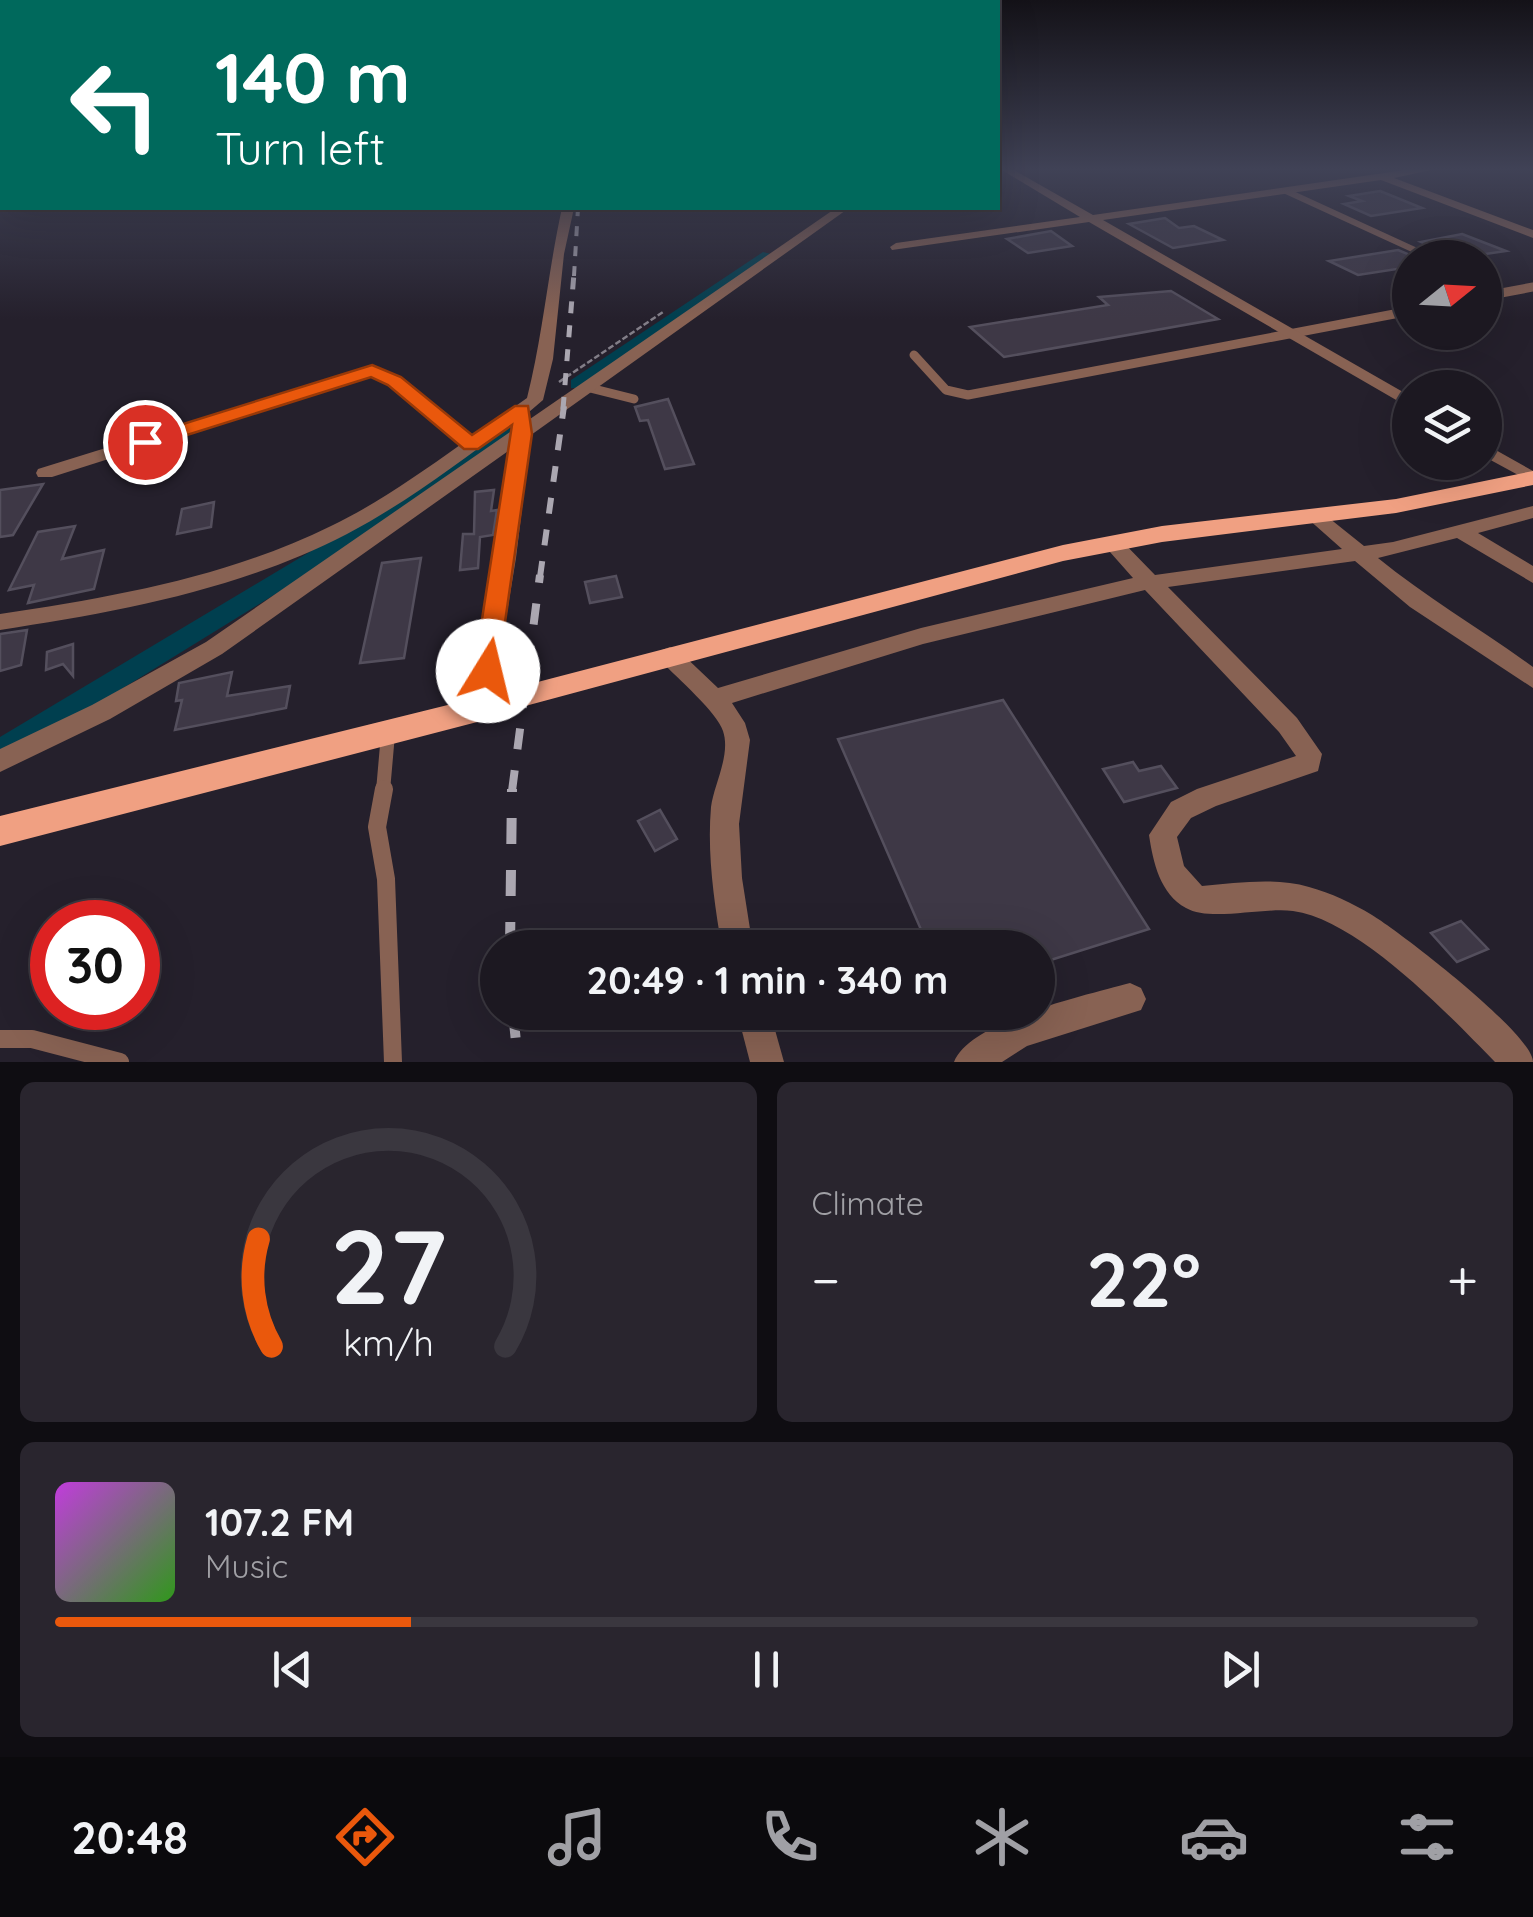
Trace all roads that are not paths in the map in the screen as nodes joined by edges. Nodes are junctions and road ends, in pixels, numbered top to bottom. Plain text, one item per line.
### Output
1 (565, 220) edge
2 (826, 220) edge
3 (1087, 220) junction
4 (1090, 220) edge
5 (1348, 220) edge
6 (1495, 220) edge
7 (1533, 234) edge
8 (1393, 240) edge
9 (896, 247) dead end
10 (1533, 287) edge
11 (1502, 293) edge
12 (1392, 315) edge
13 (1293, 334) junction
14 (914, 355) dead end
15 (590, 388) junction
16 (1392, 392) edge
17 (634, 399) dead end
18 (521, 410) junction
19 (522, 434) junction
20 (471, 444) junction
21 (1502, 459) edge
22 (46, 472) dead end
23 (1532, 478) edge
24 (1533, 512) edge
25 (1317, 518) junction
26 (1460, 532) junction
27 (1112, 543) junction
28 (1359, 555) junction
29 (1533, 576) edge
30 (1150, 583) junction
31 (0, 622) edge
32 (670, 656) junction
33 (1533, 679) edge
34 (711, 700) junction
35 (481, 709) junction
36 (388, 730) junction
37 (0, 761) edge
38 (0, 831) edge
39 (736, 930) edge
40 (1130, 999) dead end
41 (758, 1030) edge
42 (0, 1039) edge
43 (120, 1062) edge
44 (393, 1062) edge
45 (767, 1062) edge
46 (971, 1062) edge
47 (1519, 1062) edge

1 - 18 street
2 - 15 street
3 - 4 street
3 - 9 street
3 - 13 street
5 - 8 lane
6 - 7 street
10 - 11 lane
12 - 13 lane
13 - 14 lane
13 - 16 street
15 - 17 lane
15 - 19 street
18 - 19 street
18 - 20 street
19 - 35 street
19 - 37 street
20 - 22 street
20 - 31 street
21 - 23 street
23 - 25 main road
24 - 26 street
25 - 27 main road
25 - 28 street
26 - 28 street
26 - 29 street
27 - 30 street
27 - 32 main road
28 - 30 street
28 - 33 street
30 - 34 street
30 - 47 street
32 - 34 street
32 - 35 main road
34 - 39 street
35 - 36 main road
36 - 38 main road
36 - 44 lane
40 - 46 street
41 - 45 street
42 - 43 lane

